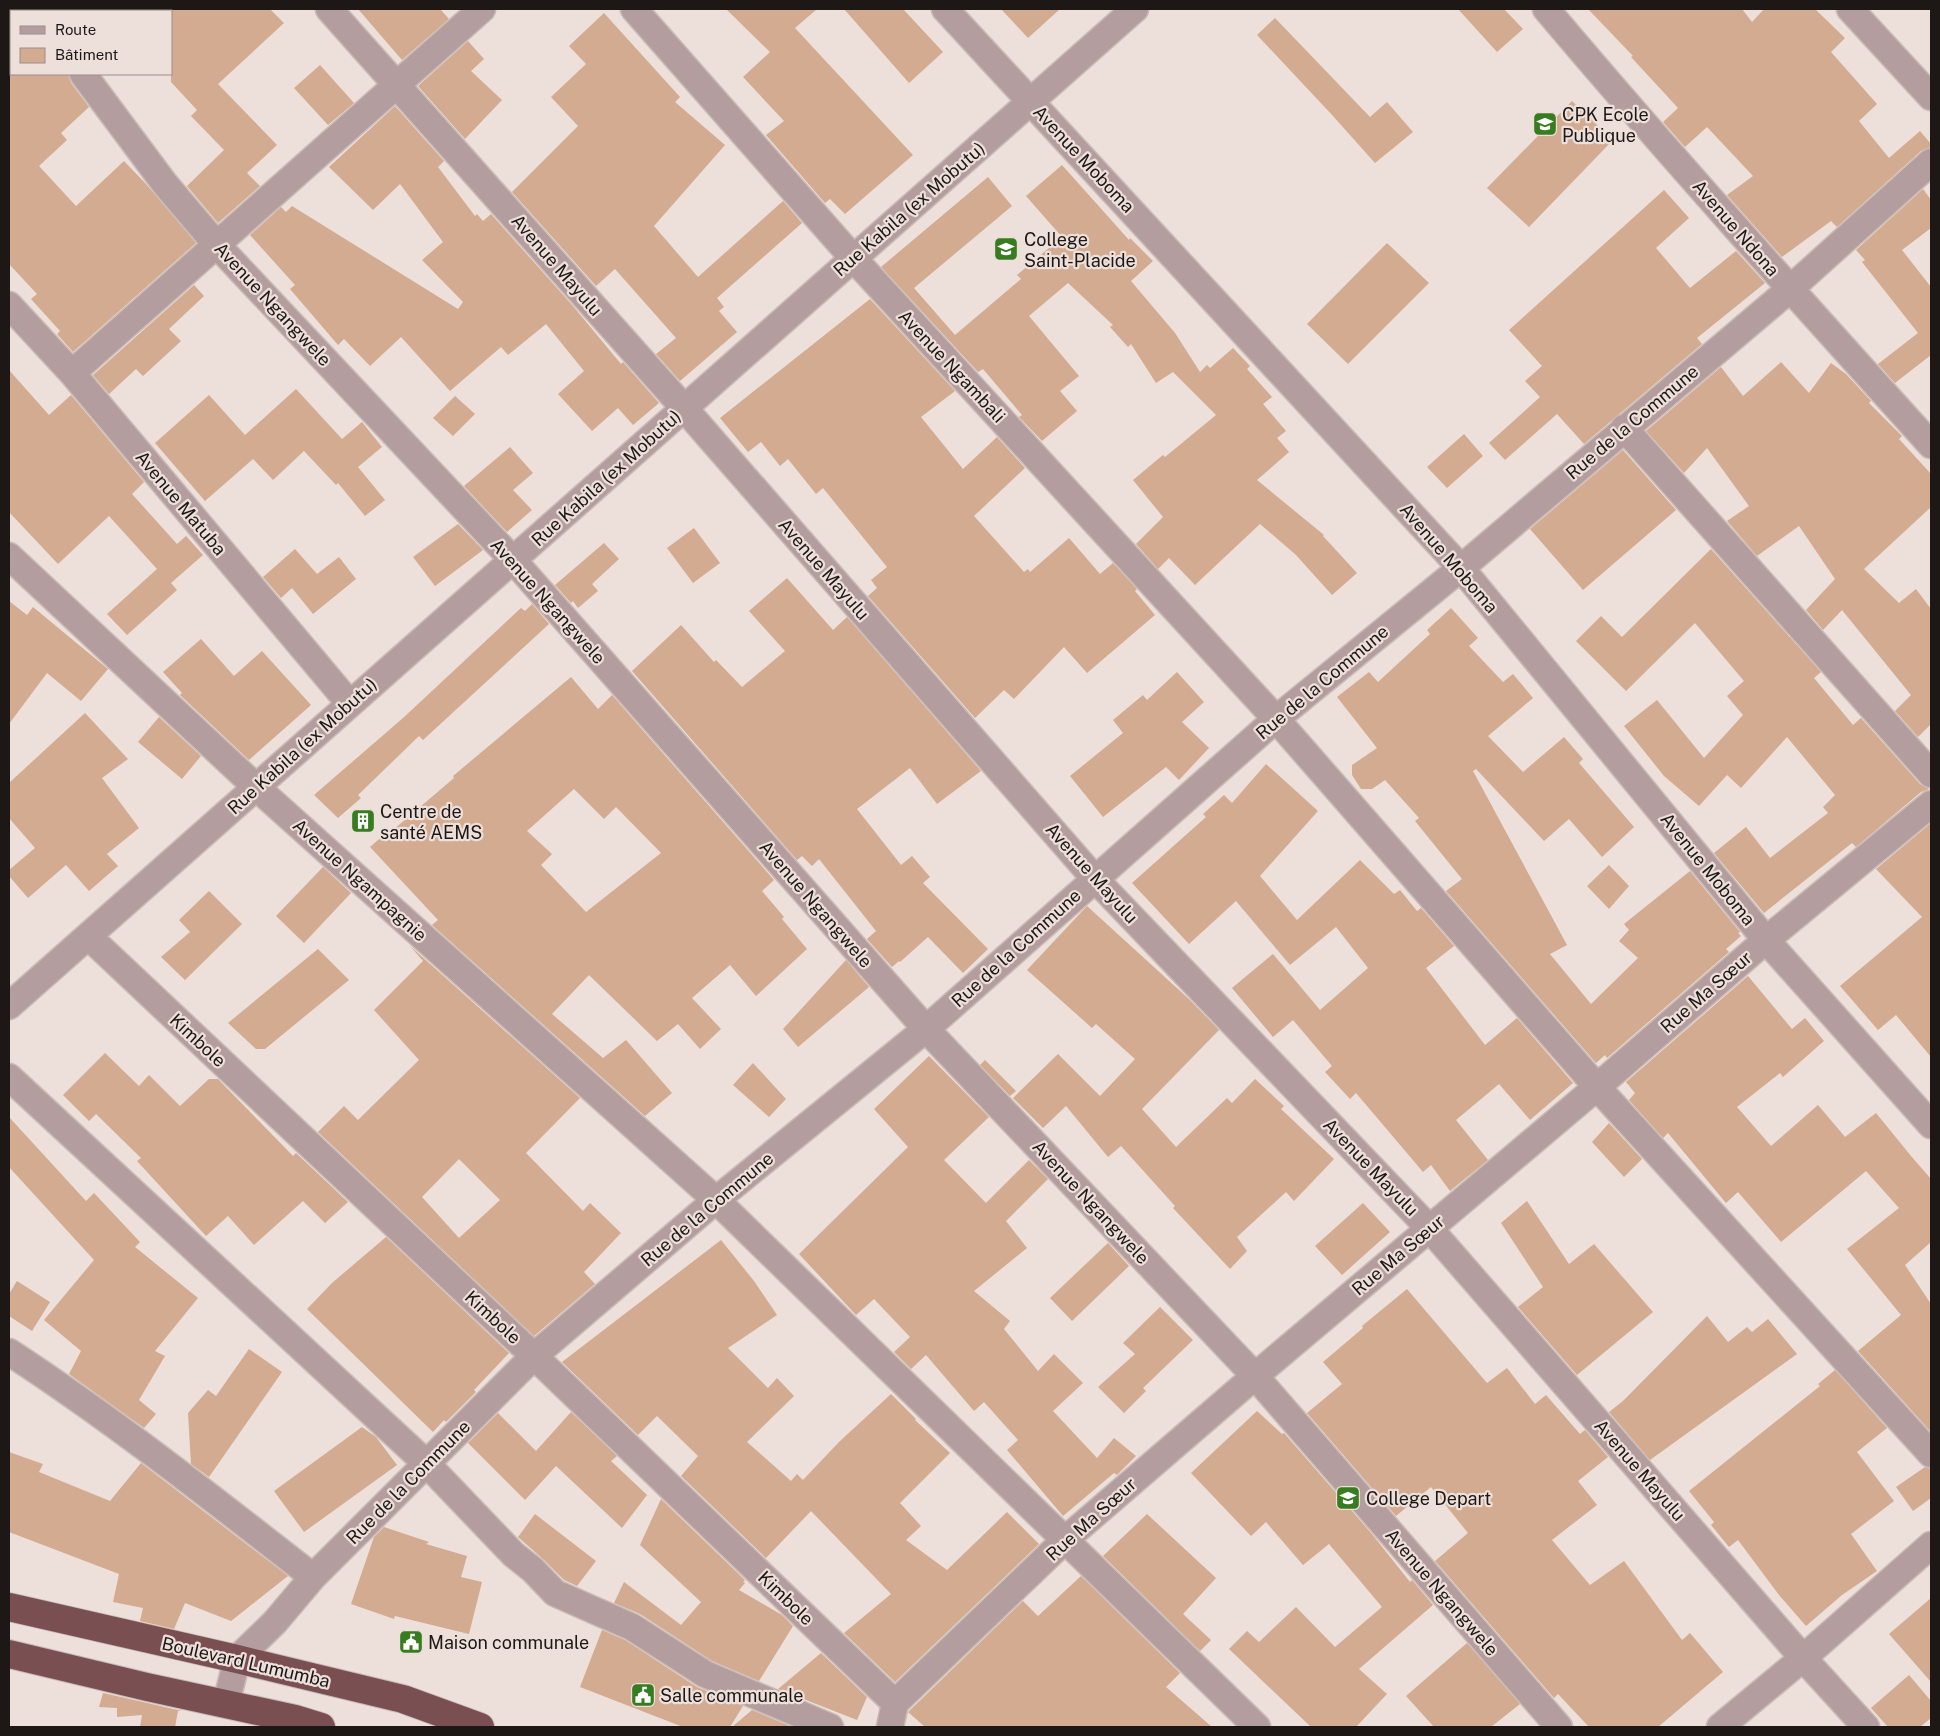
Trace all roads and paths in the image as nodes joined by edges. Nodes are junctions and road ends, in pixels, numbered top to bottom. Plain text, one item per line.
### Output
1 (329, 9) edge
2 (482, 9) edge
3 (634, 9) edge
4 (945, 9) edge
5 (1134, 9) edge
6 (1546, 9) edge
7 (1850, 9) edge
8 (84, 75) edge
9 (397, 84) junction
10 (1931, 97) edge
11 (1031, 101) junction
12 (1931, 162) edge
13 (216, 244) junction
14 (853, 258) junction
15 (1790, 289) junction
16 (9, 304) edge
17 (72, 373) junction
18 (684, 408) junction
19 (1624, 428) junction
20 (1931, 445) edge
21 (9, 556) edge
22 (513, 560) junction
23 (1461, 568) junction
24 (350, 704) junction
25 (1276, 719) junction
26 (1931, 774) edge
27 (256, 787) junction
28 (1931, 804) edge
29 (1095, 879) junction
30 (88, 936) junction
31 (1766, 940) junction
32 (9, 1006) edge
33 (926, 1029) junction
34 (9, 1077) edge
35 (1597, 1087) junction
36 (1931, 1125) edge
37 (716, 1200) junction
38 (1430, 1229) junction
39 (9, 1352) edge
40 (534, 1356) junction
41 (1255, 1376) junction
42 (1931, 1454) edge
43 (426, 1463) junction
44 (1066, 1540) junction
45 (1931, 1545) edge
46 (313, 1578) junction
47 (9, 1607) edge
48 (9, 1654) edge
49 (1803, 1658) junction
50 (237, 1659) junction
51 (226, 1704) junction
52 (892, 1715) edge
53 (321, 1727) edge
54 (480, 1727) edge
55 (830, 1727) edge
56 (1257, 1727) edge
57 (1559, 1727) edge
58 (1720, 1727) edge
59 (1866, 1727) edge

1 - 9 street, Avenue Mayulu
2 - 9 street
3 - 14 street, Avenue Ngambali
4 - 11 street, Avenue Moboma
5 - 11 street, Rue Kabila (ex Mobutu)
6 - 15 street, Avenue Ndona
7 - 10 street
8 - 13 street, Avenue Ngangwele
9 - 13 street
9 - 18 street, Avenue Mayulu
11 - 14 street, Rue Kabila (ex Mobutu)
11 - 23 street, Avenue Moboma
12 - 15 street, Rue de la Commune
13 - 17 street
13 - 22 street, Avenue Ngangwele
14 - 18 street, Rue Kabila (ex Mobutu)
14 - 25 street, Avenue Ngambali
15 - 19 street, Rue de la Commune
15 - 20 street, Avenue Ndona
16 - 17 street, Avenue Matuba
17 - 24 street, Avenue Matuba
18 - 22 street, Rue Kabila (ex Mobutu)
18 - 29 street, Avenue Mayulu
19 - 23 street, Rue de la Commune
19 - 26 street
21 - 27 street, Avenue Ngampagnie
22 - 24 street, Rue Kabila (ex Mobutu)
22 - 33 street, Avenue Ngangwele
23 - 25 street, Rue de la Commune
23 - 31 street, Avenue Moboma
24 - 27 street, Rue Kabila (ex Mobutu)
25 - 29 street, Rue de la Commune
25 - 35 street, Avenue Ngambali
27 - 30 street, Rue Kabila (ex Mobutu)
27 - 37 street, Avenue Ngampagnie
28 - 31 street, Rue Ma Sœur
29 - 33 street, Rue de la Commune
29 - 38 street, Avenue Mayulu
30 - 32 street, Rue Kabila (ex Mobutu)
30 - 40 street, Kimbole
31 - 35 street, Rue Ma Sœur
31 - 36 street, Avenue Moboma
33 - 37 street, Rue de la Commune
33 - 41 street, Avenue Ngangwele
34 - 43 street
35 - 38 street, Rue Ma Sœur
35 - 42 street, Avenue Ngambali
37 - 40 street, Rue de la Commune
37 - 44 street, Avenue Ngampagnie
38 - 41 street, Rue Ma Sœur
38 - 49 street, Avenue Mayulu
39 - 46 street
40 - 43 street, Rue de la Commune
40 - 52 street, Kimbole
41 - 44 street, Rue Ma Sœur
41 - 57 street, Avenue Ngangwele
43 - 46 street, Rue de la Commune
43 - 55 street
44 - 52 street, Rue Ma Sœur
44 - 56 street, Avenue Ngampagnie
45 - 49 street
46 - 50 street, Rue de la Commune
47 - 50 highway, Boulevard Lumumba
48 - 51 highway
49 - 58 street
49 - 59 street, Avenue Mayulu
50 - 51 street
50 - 54 highway, Boulevard Lumumba
51 - 53 highway

